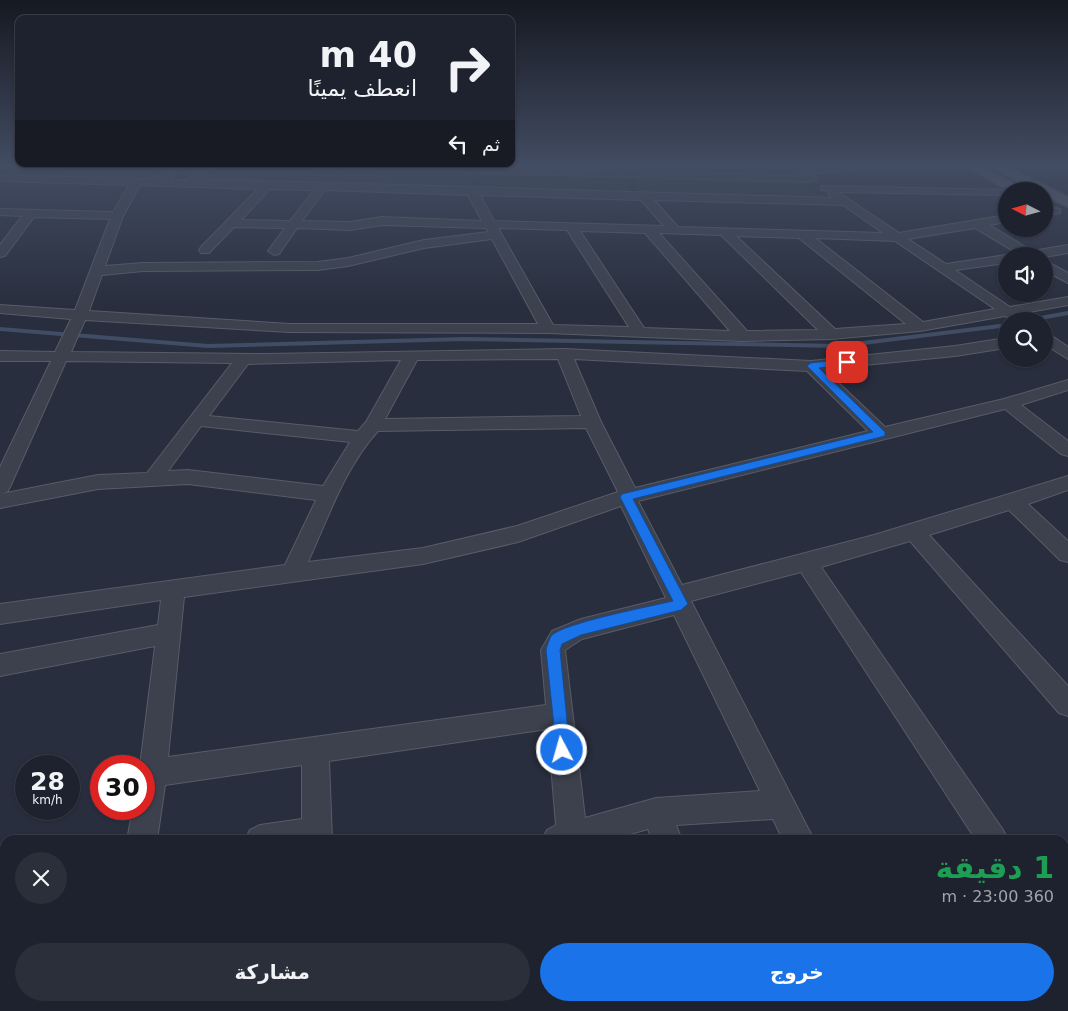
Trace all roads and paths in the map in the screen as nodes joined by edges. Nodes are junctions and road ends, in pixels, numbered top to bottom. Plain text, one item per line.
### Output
1 (6, 212) edge
2 (119, 212) edge
3 (241, 212) edge
4 (303, 212) edge
5 (372, 212) edge
6 (484, 212) edge
7 (658, 212) edge
8 (861, 212) edge
9 (31, 213) junction
10 (117, 216) junction
11 (998, 220) edge
12 (231, 222) junction
13 (367, 222) junction
14 (294, 224) junction
15 (978, 224) junction
16 (572, 228) junction
17 (494, 230) junction
18 (649, 230) junction
19 (675, 231) junction
20 (725, 232) junction
21 (803, 235) junction
22 (896, 237) junction
23 (1014, 247) edge
24 (1068, 249) edge
25 (205, 250) dead end
26 (274, 252) dead end
27 (1053, 252) edge
28 (0, 253) edge
29 (998, 260) edge
30 (943, 268) junction
31 (1053, 270) edge
32 (97, 271) junction
33 (1068, 279) edge
34 (1068, 301) edge
35 (0, 309) edge
36 (1005, 310) junction
37 (1008, 312) edge
38 (80, 315) junction
39 (920, 327) junction
40 (548, 329) junction
41 (640, 333) junction
42 (831, 334) junction
43 (742, 336) junction
44 (1053, 344) edge
45 (998, 345) edge
46 (412, 354) junction
47 (564, 354) junction
48 (1068, 354) edge
49 (61, 355) junction
50 (0, 356) edge
51 (244, 358) junction
52 (811, 366) junction
53 (1068, 385) edge
54 (1008, 403) junction
55 (195, 420) junction
56 (592, 422) junction
57 (367, 431) junction
58 (881, 434) junction
59 (1068, 450) edge
60 (152, 479) junction
61 (1068, 483) edge
62 (0, 487) edge
63 (328, 494) junction
64 (628, 496) junction
65 (0, 501) edge
66 (1013, 502) junction
67 (914, 533) junction
68 (1068, 554) edge
69 (807, 564) junction
70 (292, 574) junction
71 (173, 590) junction
72 (679, 600) junction
73 (0, 614) edge
74 (168, 633) junction
75 (0, 665) edge
76 (1068, 704) edge
77 (559, 715) junction
78 (315, 752) junction
79 (155, 755) edge
80 (155, 773) edge
81 (781, 804) junction
82 (656, 812) junction
83 (145, 820) edge
84 (143, 835) edge
85 (316, 835) edge
86 (564, 835) edge
87 (575, 835) edge
88 (665, 835) edge
89 (797, 835) edge
90 (989, 835) edge

1 - 9 street
2 - 10 street
3 - 12 street
4 - 14 street
5 - 13 street
6 - 17 street
7 - 19 street
8 - 22 street
9 - 10 street
9 - 28 street
10 - 32 street
11 - 15 street
12 - 14 street
12 - 25 street
13 - 14 street
13 - 17 street
14 - 26 street
15 - 22 street
15 - 23 street
16 - 17 street
16 - 18 street
16 - 41 street
17 - 32 street
17 - 40 street
18 - 19 street
18 - 43 street
19 - 20 street
20 - 21 street
20 - 42 street
21 - 22 street
21 - 39 street
22 - 30 street
24 - 27 street
29 - 30 street
30 - 36 street
31 - 33 street
32 - 38 street
34 - 36 street
35 - 38 street
36 - 37 street
36 - 39 street
38 - 40 street
38 - 49 street
39 - 42 street
40 - 41 street
41 - 43 street
42 - 43 street
44 - 48 street
45 - 52 street
46 - 47 street
46 - 51 street
46 - 57 street
47 - 52 street
47 - 56 street
49 - 50 street
49 - 51 street
49 - 62 street
51 - 55 street
52 - 58 street
53 - 54 street
54 - 58 street
54 - 59 street
55 - 57 street
55 - 60 street
56 - 57 street
56 - 64 street
57 - 63 street
58 - 64 street
60 - 63 street
60 - 65 street
61 - 66 street
63 - 70 street
64 - 70 street
64 - 72 street
66 - 67 street
66 - 68 street
67 - 69 street
67 - 76 street
69 - 72 street
69 - 90 street
70 - 71 street
71 - 73 street
71 - 74 street
72 - 77 street
72 - 81 street
74 - 75 street
74 - 79 street
77 - 78 street
77 - 86 street
78 - 80 street
78 - 85 street
81 - 82 street
81 - 89 street
82 - 87 street
82 - 88 street
83 - 84 street

